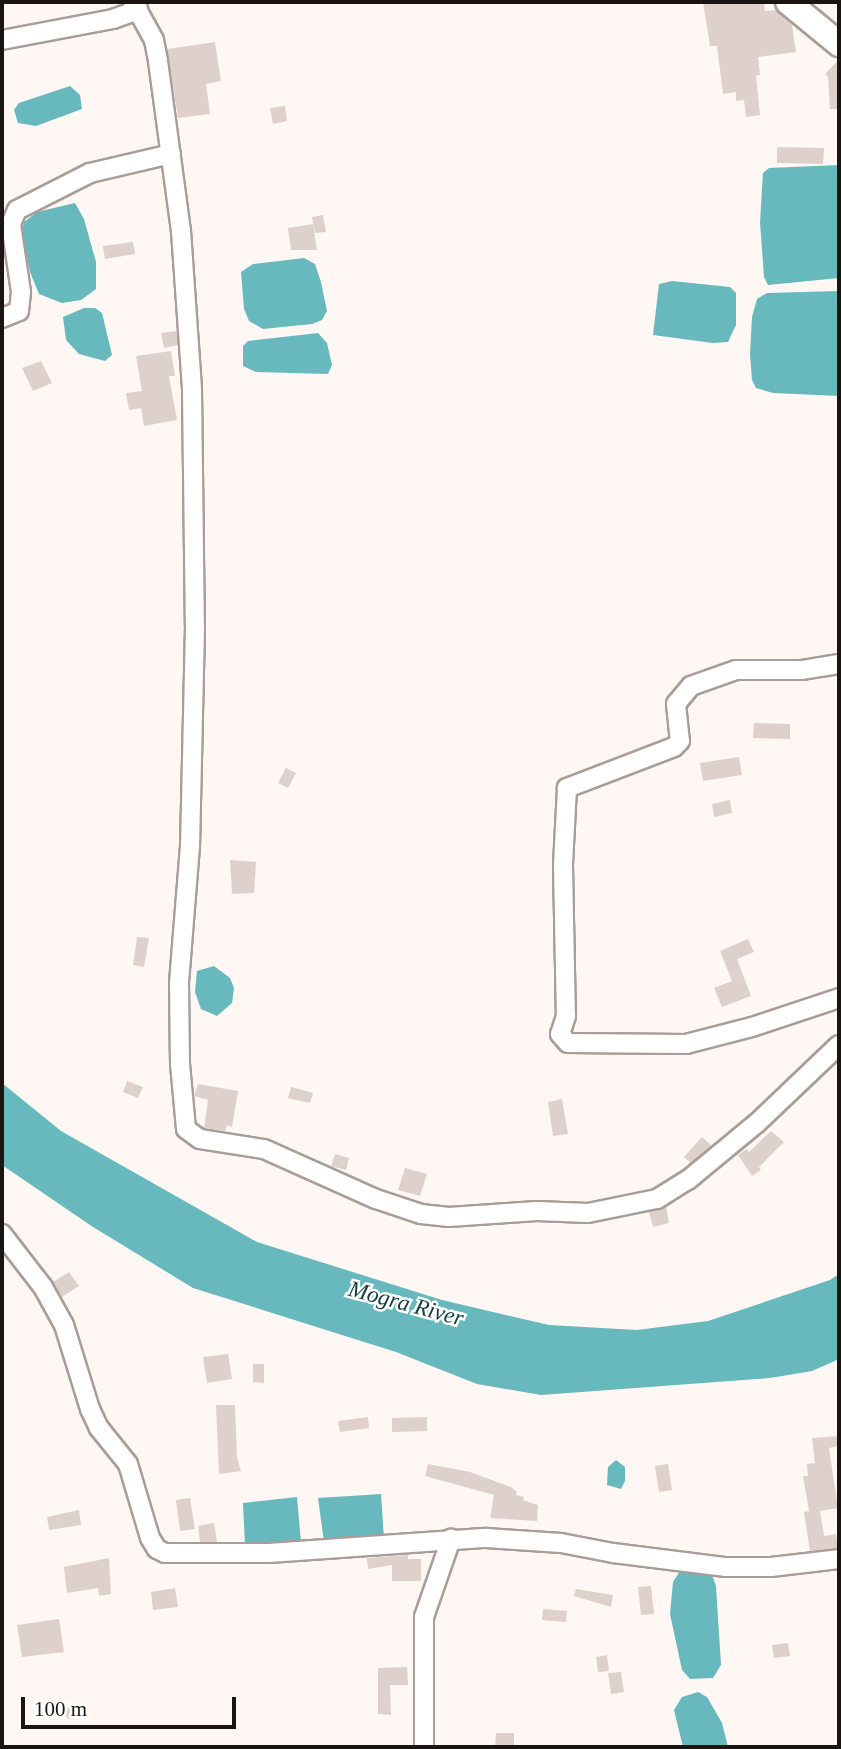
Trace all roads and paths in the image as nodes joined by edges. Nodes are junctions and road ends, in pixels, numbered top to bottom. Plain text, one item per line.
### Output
1 (788, 2) edge
2 (136, 6) edge
3 (2, 40) edge
4 (839, 44) edge
5 (171, 154) junction
6 (2, 317) edge
7 (839, 664) edge
8 (839, 998) edge
9 (839, 1045) edge
10 (2, 1234) edge
11 (451, 1539) junction
12 (839, 1559) edge
13 (424, 1747) edge

1 - 4 street
2 - 3 street
2 - 5 street
5 - 6 street
5 - 9 street
7 - 8 street
10 - 11 street
11 - 12 street
11 - 13 street

